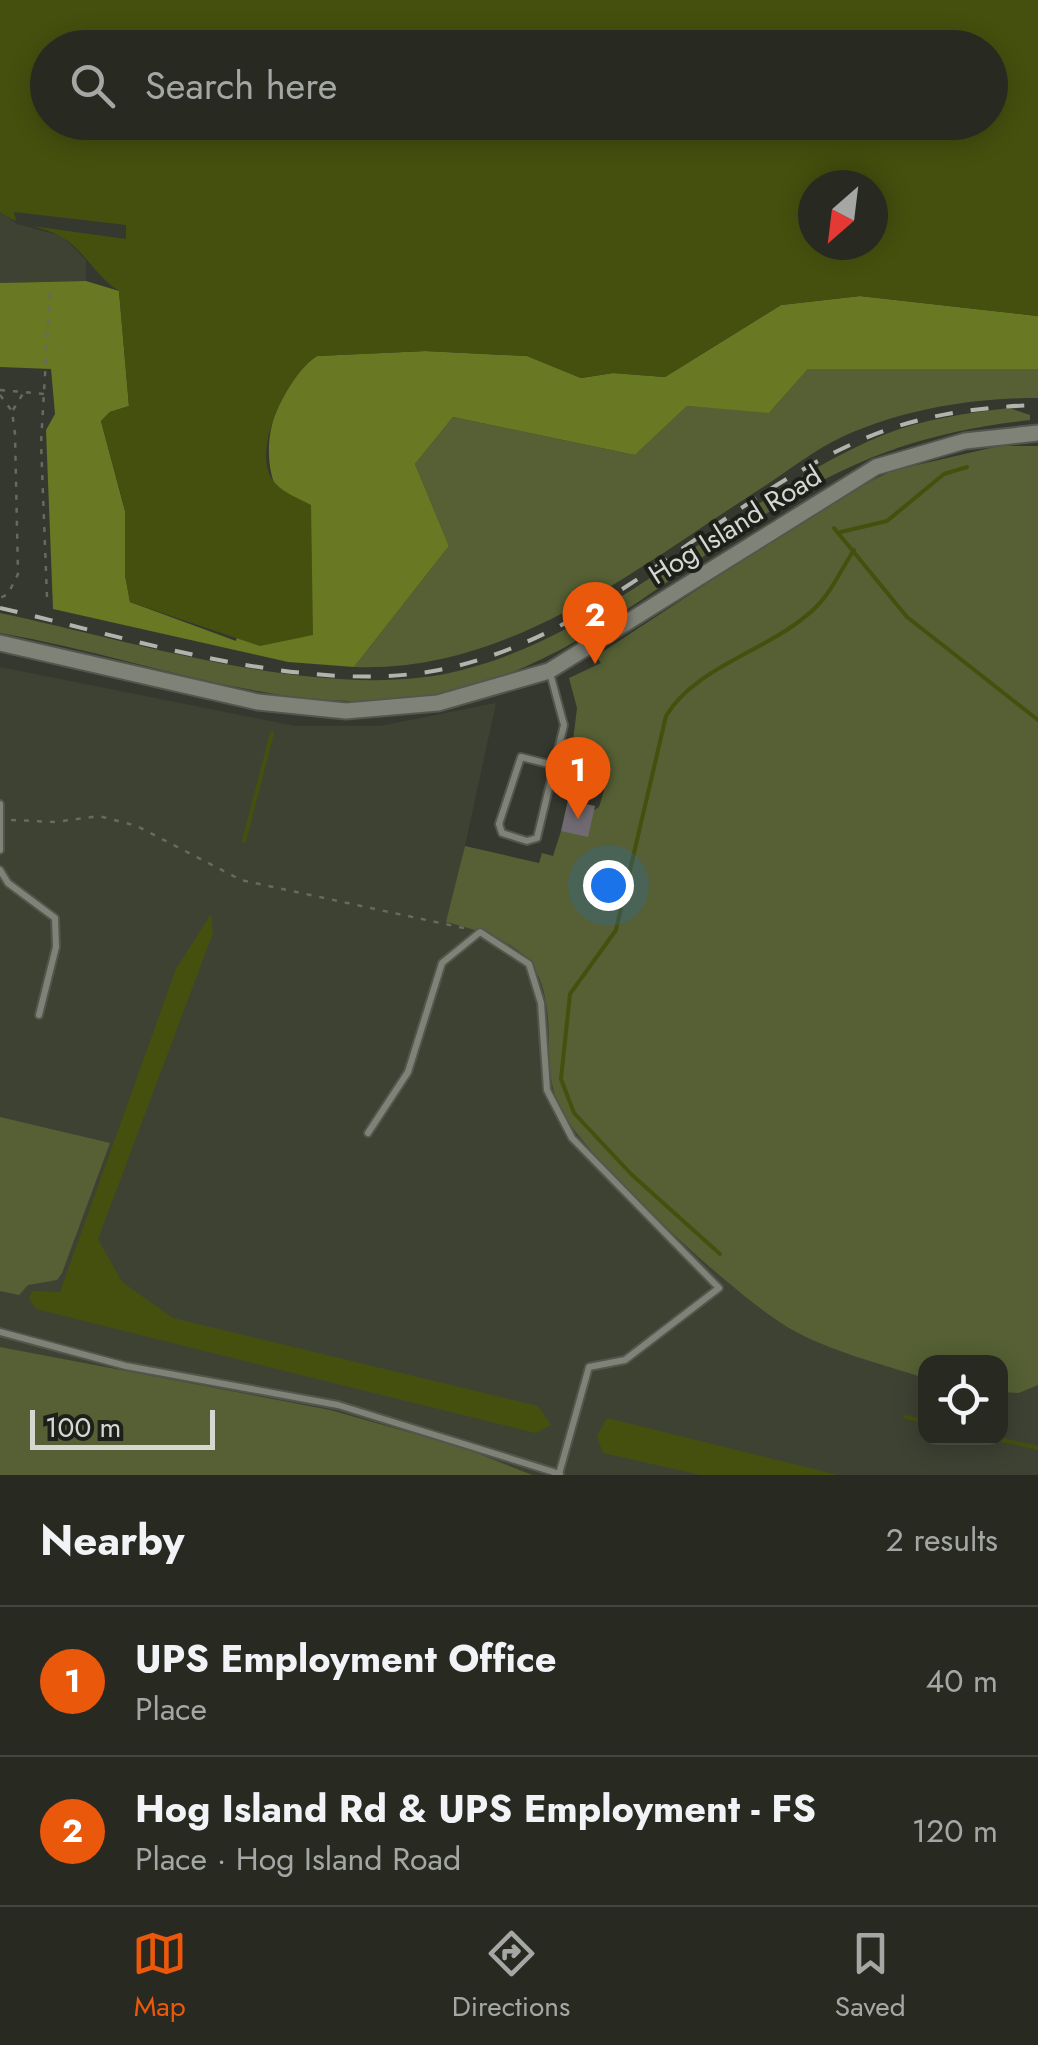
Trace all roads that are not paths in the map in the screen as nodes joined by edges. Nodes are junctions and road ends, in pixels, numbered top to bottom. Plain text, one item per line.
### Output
1 (1038, 433) edge
2 (0, 643) edge
3 (549, 671) junction
4 (554, 764) junction
5 (604, 778) dead end
6 (0, 804) edge
7 (2, 820) edge
8 (0, 850) edge
9 (0, 870) edge
10 (39, 1015) dead end
11 (368, 1133) dead end
12 (0, 1332) edge
13 (561, 1474) edge

1 - 3 street, Hog Island Road
2 - 3 street, Hog Island Road
3 - 4 lane
4 - 4 lane
4 - 5 lane
6 - 7 lane
7 - 8 lane
9 - 10 lane
11 - 13 lane
12 - 13 lane

